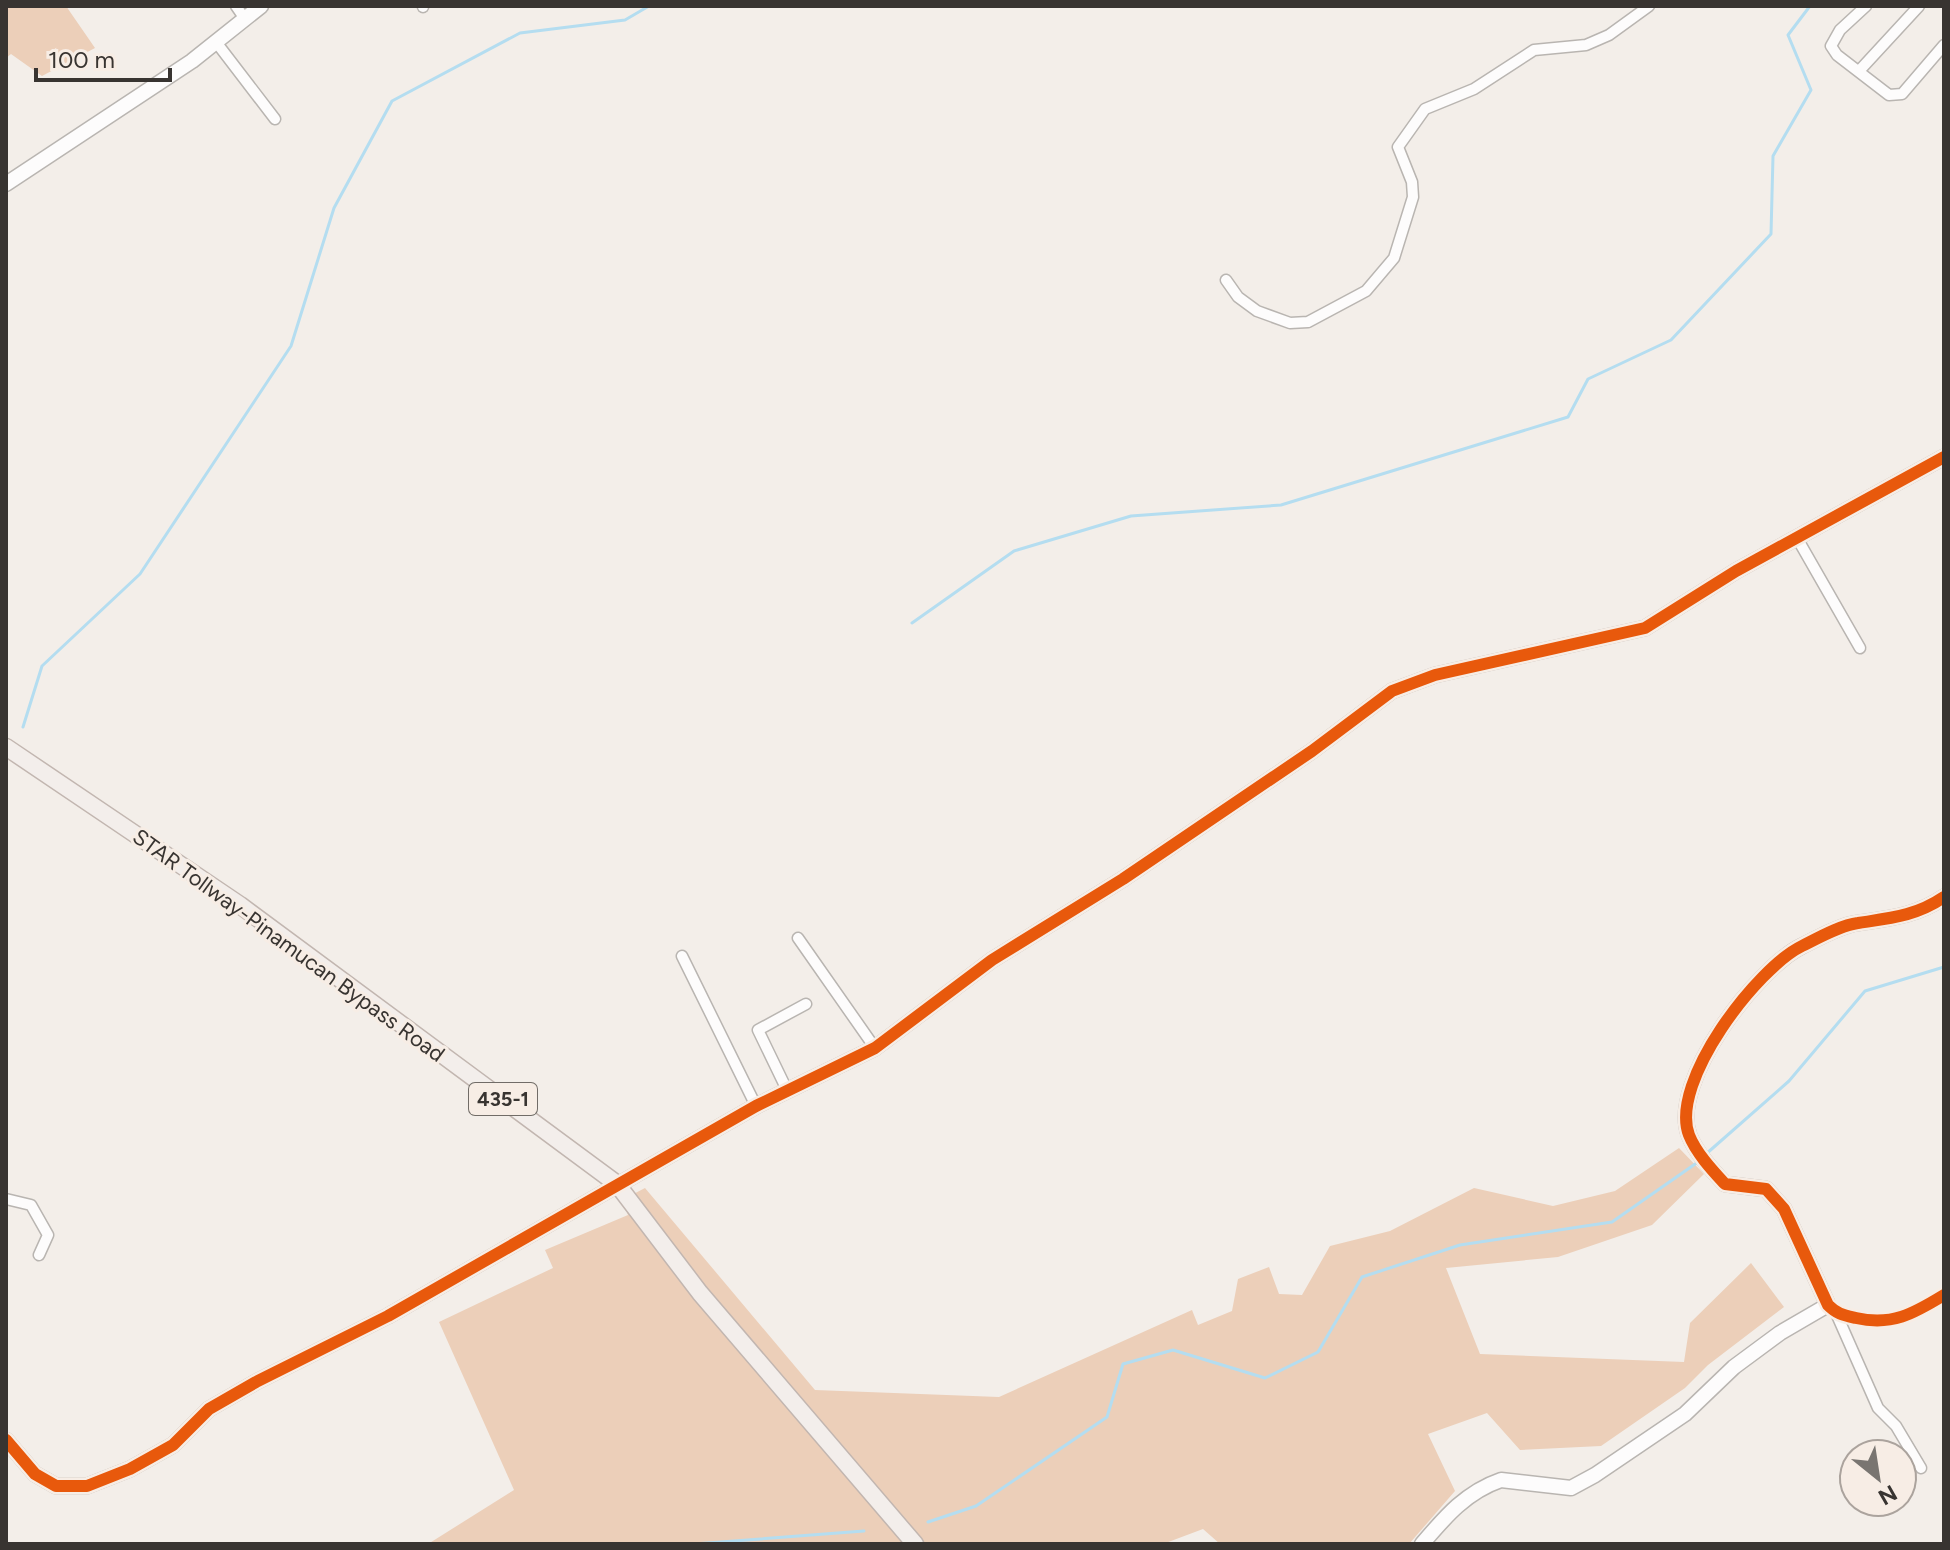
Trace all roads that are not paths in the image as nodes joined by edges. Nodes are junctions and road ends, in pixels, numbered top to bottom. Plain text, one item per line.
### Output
1 (236, 6) edge
2 (261, 6) edge
3 (1649, 6) edge
4 (1866, 6) edge
5 (1919, 6) edge
6 (245, 19) junction
7 (216, 42) junction
8 (1944, 45) edge
9 (1859, 71) junction
10 (275, 119) dead end
11 (6, 184) edge
12 (1226, 280) dead end
13 (1944, 457) edge
14 (1797, 538) junction
15 (1860, 648) dead end
16 (6, 747) edge
17 (1944, 897) edge
18 (798, 938) dead end
19 (682, 956) dead end
20 (806, 1004) dead end
21 (875, 1048) junction
22 (787, 1090) junction
23 (756, 1106) junction
24 (617, 1184) junction
25 (6, 1199) edge
26 (39, 1255) dead end
27 (1944, 1295) edge
28 (1832, 1309) junction
29 (6, 1440) edge
30 (1921, 1468) dead end
31 (915, 1544) edge
32 (1422, 1544) edge

1 - 6 street
2 - 6 street
3 - 12 street
4 - 9 street
5 - 9 street
6 - 7 street
7 - 10 street
7 - 11 street
8 - 9 street
13 - 14 street
14 - 15 street
14 - 21 street
16 - 24 main road, STAR Tollway-Pinamucan Bypass Road / 435-1
17 - 28 street
18 - 21 street
19 - 23 street
20 - 22 street
21 - 22 street
22 - 23 street
23 - 24 street
24 - 29 street
24 - 31 main road, STAR Tollway-Pinamucan Bypass Road / 435-1
25 - 26 street
27 - 28 street
28 - 30 street
28 - 32 street

